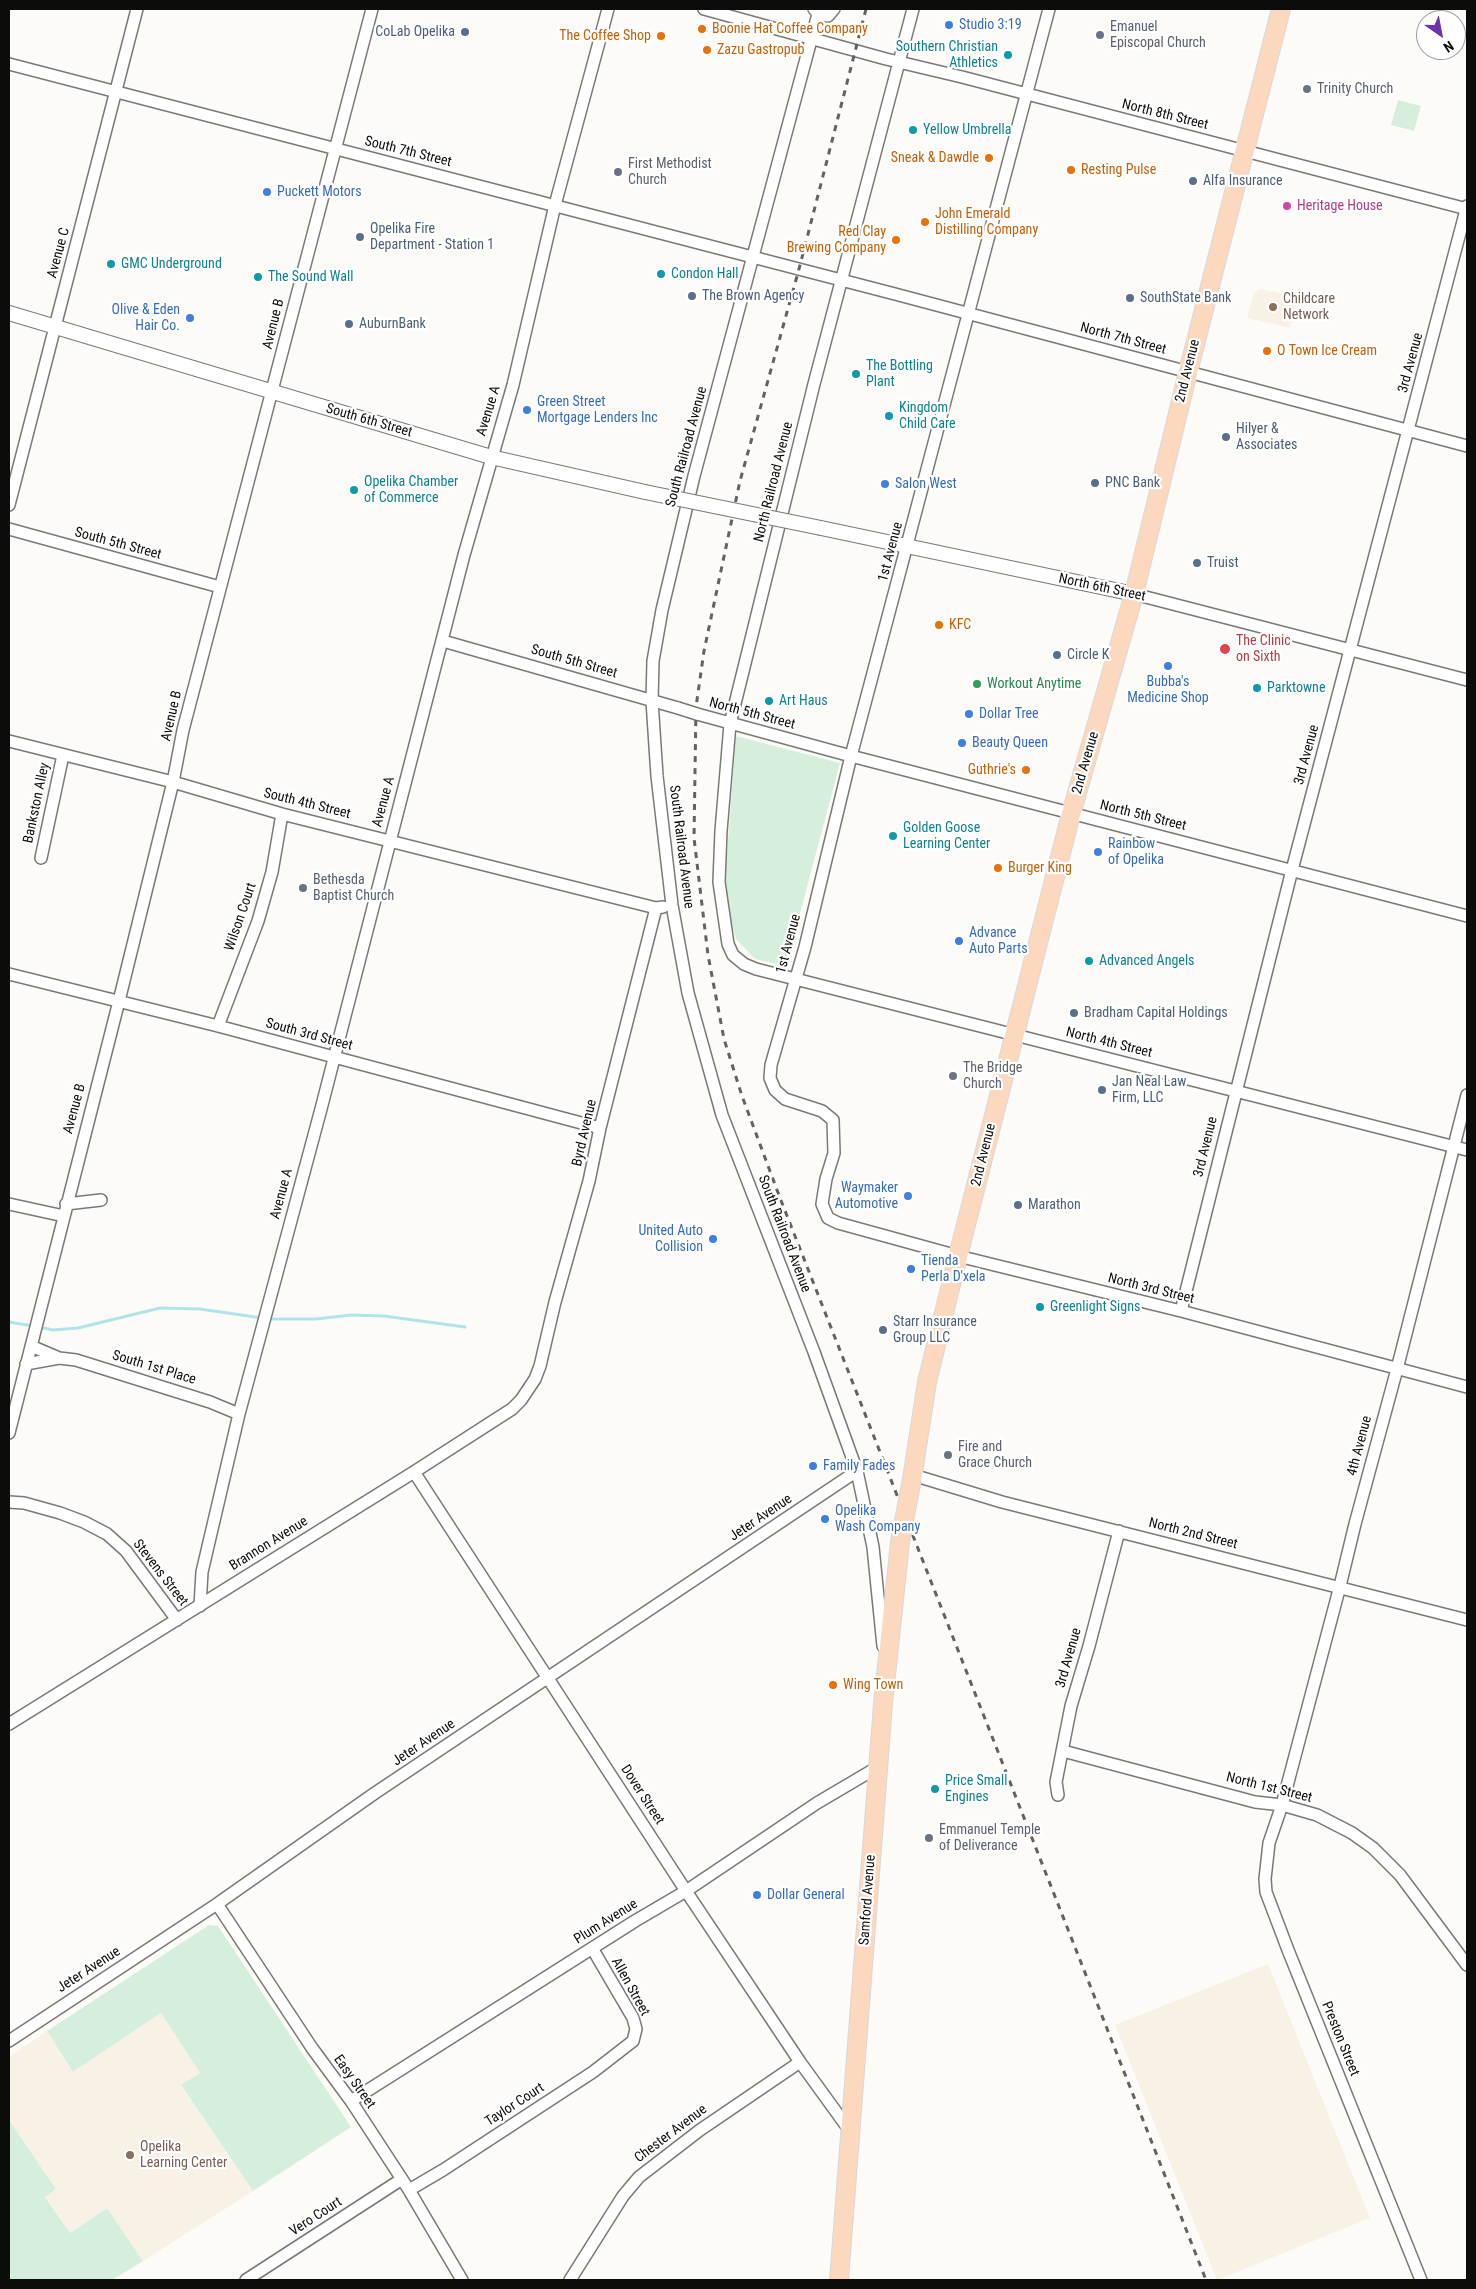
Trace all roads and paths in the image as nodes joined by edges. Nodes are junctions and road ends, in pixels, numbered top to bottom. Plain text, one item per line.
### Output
1 (137, 9) edge
2 (372, 9) edge
3 (608, 9) edge
4 (704, 9) edge
5 (834, 9) edge
6 (913, 9) edge
7 (1049, 9) edge
8 (1281, 9) edge
9 (816, 11) edge
10 (812, 38) junction
11 (900, 62) junction
12 (9, 64) edge
13 (116, 90) junction
14 (1026, 95) junction
15 (336, 149) junction
16 (1245, 151) junction
17 (555, 205) junction
18 (1467, 208) edge
19 (753, 257) junction
20 (799, 269) joint
21 (841, 281) junction
22 (9, 313) edge
23 (969, 314) junction
24 (56, 325) junction
25 (1188, 372) junction
26 (273, 392) junction
27 (1409, 430) junction
28 (1467, 446) edge
29 (491, 457) junction
30 (9, 505) edge
31 (734, 510) joint
32 (9, 529) edge
33 (908, 547) junction
34 (220, 587) junction
35 (1134, 594) junction
36 (443, 641) junction
37 (1350, 650) junction
38 (1467, 680) edge
39 (652, 701) junction
40 (697, 714) joint
41 (726, 722) junction
42 (9, 741) edge
43 (63, 755) junction
44 (851, 756) junction
45 (173, 782) junction
46 (282, 814) junction
47 (1071, 814) junction
48 (389, 840) junction
49 (41, 858) dead end
50 (1292, 870) junction
51 (672, 905) junction
52 (656, 908) junction
53 (1467, 916) edge
54 (744, 964) joint
55 (9, 975) edge
56 (795, 980) junction
57 (119, 1001) junction
58 (218, 1026) junction
59 (1015, 1035) junction
60 (333, 1057) junction
61 (1236, 1090) junction
62 (1467, 1095) edge
63 (600, 1128) junction
64 (1454, 1147) junction
65 (1467, 1150) edge
66 (101, 1200) dead end
67 (9, 1204) edge
68 (66, 1204) junction
69 (64, 1216) junction
70 (828, 1218) joint
71 (958, 1256) junction
72 (1180, 1312) junction
73 (31, 1346) junction
74 (59, 1358) junction
75 (26, 1364) junction
76 (1397, 1369) junction
77 (535, 1379) joint
78 (1467, 1387) edge
79 (239, 1414) junction
80 (9, 1432) edge
81 (857, 1471) junction
82 (414, 1472) junction
83 (912, 1477) junction
84 (9, 1502) edge
85 (904, 1520) joint
86 (1119, 1531) junction
87 (1340, 1586) junction
88 (200, 1606) junction
89 (177, 1620) junction
90 (1467, 1620) edge
91 (886, 1673) junction
92 (547, 1679) junction
93 (9, 1724) edge
94 (1063, 1751) junction
95 (878, 1767) junction
96 (1058, 1794) dead end
97 (1282, 1805) junction
98 (686, 1891) junction
99 (217, 1904) junction
100 (592, 1948) junction
101 (1467, 1965) edge
102 (9, 2041) edge
103 (633, 2041) joint
104 (800, 2062) junction
105 (351, 2102) junction
106 (850, 2130) junction
107 (402, 2179) junction
108 (409, 2190) junction
109 (246, 2280) edge
110 (462, 2280) edge
111 (570, 2280) edge
112 (839, 2280) edge
113 (1421, 2280) edge

1 - 13 street, Avenue C
2 - 15 street, Avenue B
3 - 17 street, Avenue A
4 - 10 street, North 8th Street
5 - 9 street, South Railroad Avenue
6 - 11 street, North Railroad Avenue
7 - 14 street, 1st Avenue
8 - 16 main road, 2nd Avenue
9 - 10 street, South Railroad Avenue
10 - 11 street, North 8th Street
10 - 19 street, South Railroad Avenue
11 - 14 street, North 8th Street
11 - 21 street, North Railroad Avenue
12 - 13 street, South 7th Street
13 - 15 street, South 7th Street
13 - 24 street, Avenue C
14 - 16 street, North 8th Street
14 - 23 street, 1st Avenue
15 - 17 street, South 7th Street
15 - 26 street, Avenue B
16 - 18 street, North 8th Street
16 - 25 main road, 2nd Avenue
17 - 19 street, South 7th Street
17 - 29 street, Avenue A
18 - 27 street, 3rd Avenue
19 - 20 street, South 7th Street
19 - 39 street, South Railroad Avenue
20 - 21 street, North 7th Street
21 - 23 street, North 7th Street
21 - 41 street, North Railroad Avenue
22 - 24 street, South 6th Street
23 - 25 street, North 7th Street
23 - 33 street, 1st Avenue
24 - 26 street, South 6th Street
24 - 30 street, Avenue C
25 - 27 street, North 7th Street
25 - 35 main road, 2nd Avenue
26 - 29 street, South 6th Street
26 - 34 street, Avenue B
27 - 28 street, North 7th Street
27 - 37 street, 3rd Avenue
29 - 31 street, South 6th Street, bridge
29 - 36 street, Avenue A
31 - 33 street, North 6th Street, bridge
32 - 34 street, South 5th Street
33 - 35 street, North 6th Street
33 - 44 street, 1st Avenue
34 - 45 street, Avenue B
35 - 37 street, North 6th Street
35 - 47 main road, 2nd Avenue
36 - 39 street, South 5th Street
36 - 48 street, Avenue A
37 - 38 street, North 6th Street
37 - 50 street, 3rd Avenue
39 - 40 street, South 5th Street, bridge
39 - 51 street, South Railroad Avenue
40 - 41 street, North 5th Street
41 - 44 street, North 5th Street
41 - 54 street, North Railroad Avenue
42 - 43 street, South 4th Street
43 - 45 street, South 4th Street
43 - 49 street, Bankston Alley
44 - 47 street, North 5th Street
44 - 56 street, 1st Avenue
45 - 46 street, South 4th Street
45 - 57 street, Avenue B
46 - 48 street, South 4th Street
46 - 58 street, Wilson Court
47 - 50 street, North 5th Street
47 - 59 main road, 2nd Avenue
48 - 52 street, South 4th Street
48 - 60 street, Avenue A
50 - 53 street, North 5th Street
50 - 61 street, 3rd Avenue
51 - 52 street
51 - 81 street, South Railroad Avenue
52 - 63 street, Byrd Avenue
54 - 56 street, North 4th Street
55 - 57 street, South 3rd Street
56 - 59 street, North 4th Street
56 - 70 street, 1st Avenue
57 - 58 street, South 3rd Street
57 - 68 street, Avenue B
58 - 60 street, South 3rd Street
59 - 61 street, North 4th Street
59 - 71 main road, 2nd Avenue
60 - 63 street, South 3rd Street
60 - 79 street, Avenue A
61 - 64 street, North 4th Street
61 - 72 street, 3rd Avenue
62 - 64 street, 4th Avenue
63 - 77 street, Byrd Avenue
64 - 65 street, North 4th Street
64 - 76 street, 4th Avenue
66 - 68 street
67 - 69 street
68 - 69 street, Avenue B
69 - 73 street, Avenue B
70 - 71 street, North 3rd Street
71 - 72 street, North 3rd Street
71 - 83 main road, 2nd Avenue
72 - 76 street, North 3rd Street
73 - 74 street, South 1st Place
73 - 75 street, Avenue B
74 - 75 street, South 1st Place
74 - 79 street, South 1st Place
75 - 80 street, Avenue B
76 - 78 street, North 3rd Street
76 - 87 street, 4th Avenue
77 - 82 street, Brannon Avenue
79 - 88 street, Avenue A
81 - 91 street, South Railroad Avenue
81 - 92 street, Jeter Avenue
82 - 88 street, Brannon Avenue
82 - 92 street, Dover Street
83 - 85 main road, 2nd Avenue, bridge
83 - 86 street, North 2nd Street
84 - 89 street, Stevens Street
85 - 91 main road, Samford Avenue
86 - 87 street, North 2nd Street
86 - 94 street, 3rd Avenue
87 - 90 street, North 2nd Street
87 - 97 street, 4th Avenue
88 - 89 street, Brannon Avenue
89 - 93 street, Brannon Avenue
91 - 95 main road, Samford Avenue
92 - 98 street, Dover Street
92 - 99 street, Jeter Avenue
94 - 96 street, 3rd Avenue
94 - 97 street, North 1st Street
95 - 98 street, Plum Avenue
95 - 106 main road, Samford Avenue
97 - 101 street, North 1st Street
97 - 113 street, Preston Street
98 - 100 street, Plum Avenue
98 - 104 street, Dover Street
99 - 102 street, Jeter Avenue
99 - 105 street, Easy Street
100 - 103 street, Allen Street
100 - 105 street, Plum Avenue
103 - 108 street, Taylor Court
104 - 106 street, Dover Street
104 - 111 street, Chester Avenue
105 - 107 street, Easy Street
106 - 112 main road, Samford Avenue
107 - 108 street, Easy Street
107 - 109 street, Vero Court
108 - 110 street, Easy Street

